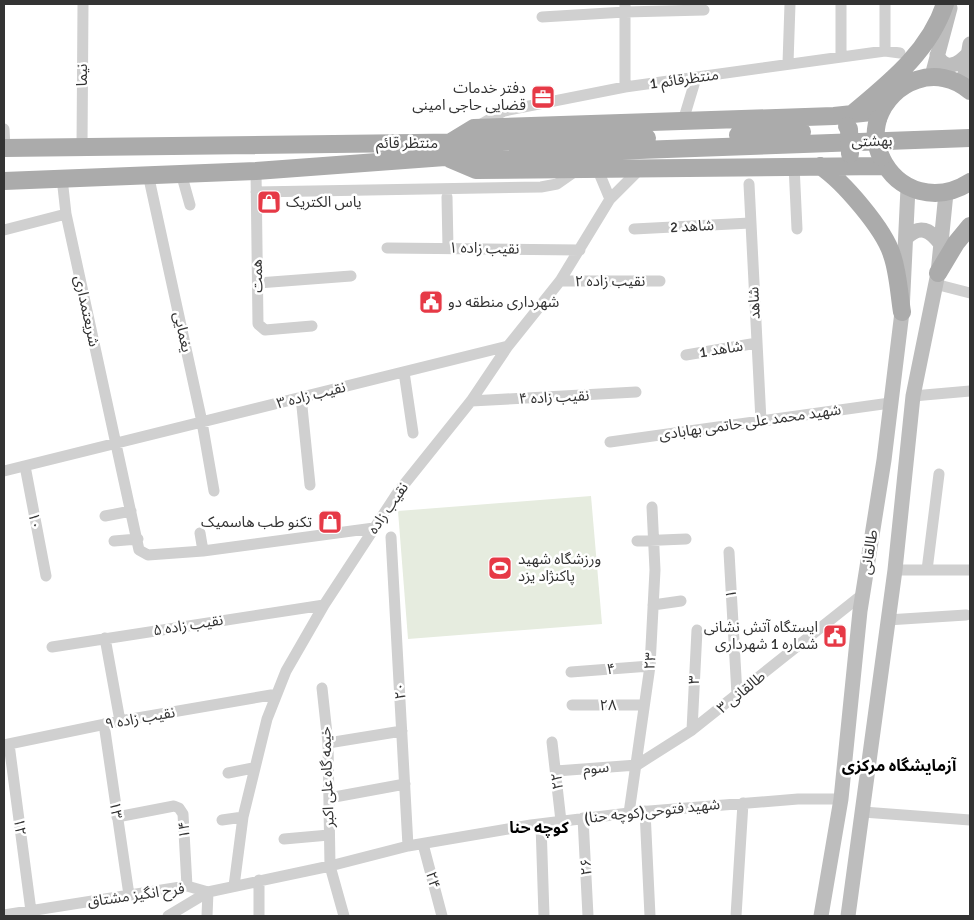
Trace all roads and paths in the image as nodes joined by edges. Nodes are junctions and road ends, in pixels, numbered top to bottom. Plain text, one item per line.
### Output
1 (83, 4) edge
2 (790, 4) edge
3 (840, 4) edge
4 (885, 4) edge
5 (945, 4) edge
6 (951, 4) edge
7 (625, 8) edge
8 (704, 10) dead end
9 (542, 18) dead end
10 (969, 49) edge
11 (884, 51) junction
12 (900, 53) dead end
13 (938, 55) junction
14 (841, 57) junction
15 (788, 63) junction
16 (932, 76) junction
17 (696, 78) junction
18 (624, 87) junction
19 (967, 88) edge
20 (879, 115) junction
21 (844, 119) junction
22 (683, 121) junction
23 (474, 128) junction
24 (970, 128) edge
25 (4, 129) edge
26 (810, 132) joint
27 (970, 138) edge
28 (775, 145) joint
29 (82, 146) junction
30 (4, 148) edge
31 (448, 150) junction
32 (883, 162) junction
33 (794, 165) junction
34 (827, 166) junction
35 (597, 168) junction
36 (641, 168) junction
37 (579, 169) junction
38 (256, 171) junction
39 (181, 173) junction
40 (148, 174) junction
41 (62, 178) junction
42 (4, 181) edge
43 (970, 182) edge
44 (749, 184) dead end
45 (908, 188) junction
46 (256, 192) junction
47 (946, 193) junction
48 (447, 197) dead end
49 (610, 199) junction
50 (190, 205) dead end
51 (66, 214) junction
52 (750, 223) junction
53 (970, 226) edge
54 (634, 229) dead end
55 (4, 230) edge
56 (798, 230) dead end
57 (906, 238) junction
58 (940, 243) junction
59 (387, 248) dead end
60 (448, 248) junction
61 (580, 250) junction
62 (351, 276) dead end
63 (937, 278) junction
64 (560, 281) junction
65 (660, 281) dead end
66 (258, 283) junction
67 (970, 293) edge
68 (902, 312) junction
69 (312, 326) dead end
70 (757, 343) junction
71 (508, 346) junction
72 (686, 355) dead end
73 (404, 372) junction
74 (970, 391) edge
75 (636, 392) dead end
76 (913, 396) junction
77 (301, 397) junction
78 (471, 401) junction
79 (890, 403) junction
80 (761, 421) junction
81 (202, 422) junction
82 (414, 433) dead end
83 (610, 442) dead end
84 (115, 443) junction
85 (25, 466) junction
86 (4, 471) edge
87 (939, 474) dead end
88 (310, 485) dead end
89 (214, 492) dead end
90 (652, 507) dead end
91 (131, 511) junction
92 (105, 516) dead end
93 (374, 528) junction
94 (200, 533) dead end
95 (391, 537) dead end
96 (686, 538) dead end
97 (114, 540) dead end
98 (138, 540) junction
99 (637, 541) dead end
100 (653, 541) junction
101 (203, 551) junction
102 (729, 552) dead end
103 (895, 570) junction
104 (927, 570) junction
105 (970, 570) edge
106 (46, 576) dead end
107 (863, 594) junction
108 (682, 602) dead end
109 (324, 605) junction
110 (653, 605) junction
111 (966, 615) dead end
112 (888, 620) junction
113 (697, 630) dead end
114 (105, 638) junction
115 (52, 647) dead end
116 (650, 666) junction
117 (571, 672) dead end
118 (322, 688) dead end
119 (277, 694) junction
120 (737, 695) junction
121 (572, 705) dead end
122 (644, 705) junction
123 (120, 720) junction
124 (104, 724) junction
125 (692, 730) junction
126 (402, 731) junction
127 (552, 742) dead end
128 (328, 743) junction
129 (6, 745) edge
130 (637, 765) junction
131 (253, 768) junction
132 (556, 772) junction
133 (228, 773) dead end
134 (405, 784) junction
135 (328, 798) junction
136 (841, 800) junction
137 (743, 803) junction
138 (645, 811) junction
139 (863, 812) junction
140 (629, 813) junction
141 (117, 817) junction
142 (243, 817) junction
143 (583, 818) junction
144 (222, 820) dead end
145 (970, 820) edge
146 (562, 821) junction
147 (541, 824) junction
148 (329, 835) junction
149 (284, 839) dead end
150 (423, 844) junction
151 (408, 846) junction
152 (330, 866) junction
153 (259, 880) junction
154 (187, 886) junction
155 (234, 886) junction
156 (208, 892) junction
157 (129, 896) junction
158 (31, 911) junction
159 (4, 915) edge
160 (168, 916) edge
161 (207, 916) edge
162 (258, 916) edge
163 (344, 916) edge
164 (442, 916) edge
165 (544, 916) edge
166 (588, 916) edge
167 (650, 916) edge
168 (736, 916) edge
169 (821, 916) edge
170 (848, 916) edge

1 - 29 street, نیما
2 - 15 street
3 - 14 street
4 - 11 street
5 - 21 main road
6 - 13 main road
7 - 8 street
7 - 9 street
7 - 18 street
10 - 13 main road
10 - 19 main road
11 - 12 street, منتظرقائم 1
11 - 14 street, منتظرقائم 1
13 - 16 main road
14 - 15 street, منتظرقائم 1
15 - 17 street, منتظرقائم 1
16 - 19 main road
16 - 20 main road
17 - 18 street, منتظرقائم 1
17 - 22 street
18 - 23 street, منتظرقائم 1
20 - 21 main road
20 - 32 main road, bridge
21 - 22 main road
21 - 34 main road, bridge
22 - 23 main road
23 - 31 main road
24 - 26 main road, بهشتی
25 - 30 street
26 - 31 main road, منتظر قائم
27 - 28 main road, بهشتی
28 - 31 main road, منتظر قائم
29 - 30 main road, منتظر قائم
29 - 31 main road, منتظر قائم
31 - 37 main road
31 - 38 main road, منتظر قائم
32 - 34 main road
32 - 45 main road
33 - 34 main road
33 - 36 main road
33 - 56 street
34 - 68 main road
35 - 36 main road
35 - 37 main road
35 - 49 street
36 - 49 street, نقیب زاده
37 - 46 street
38 - 39 main road, منتظر قائم
38 - 46 street, همت
39 - 40 main road, منتظر قائم
39 - 50 street
40 - 41 main road, منتظر قائم
40 - 81 street, یغمایی
41 - 42 main road, منتظر قائم
41 - 51 street, شریعتمداری
43 - 47 main road
44 - 52 street, شاهد
45 - 47 main road
45 - 57 main road, طالقانی
46 - 66 street, همت
47 - 58 main road, طالقانی
48 - 60 street
49 - 61 street, نقیب زاده
51 - 55 street
51 - 84 street, شریعتمداری
52 - 54 street, شاهد 2
52 - 70 street, شاهد
53 - 63 main road
57 - 58 main road
57 - 68 main road, طالقانی
58 - 63 main road, طالقانی
59 - 60 street, نقیب زاده ۱
60 - 61 street, نقیب زاده ۱
61 - 64 street, نقیب زاده
62 - 66 street
63 - 67 street
63 - 76 main road, طالقانی
64 - 65 street, نقیب زاده ۲
64 - 71 street, نقیب زاده
66 - 69 street, همت
68 - 79 main road, طالقانی
70 - 72 street, شاهد 1
70 - 80 street, شاهد
71 - 73 street, نقیب زاده ۳
71 - 78 street, نقیب زاده
73 - 77 street, نقیب زاده ۳
73 - 82 street
74 - 76 street
75 - 78 street, نقیب زاده ۴
76 - 103 main road, طالقانی
77 - 81 street, نقیب زاده ۳
77 - 88 street
78 - 93 street, نقیب زاده
79 - 80 street, شهید محمد علی حاتمی بهابادی
79 - 107 main road, طالقانی
80 - 83 street, شهید محمد علی حاتمی بهابادی
81 - 84 street, نقیب زاده ۳
81 - 89 street, یغمایی
84 - 85 street, نقیب زاده ۳
84 - 91 street, شریعتمداری
85 - 86 street, نقیب زاده ۳
85 - 106 street, ۱۰
87 - 104 street
90 - 100 street, ۲۳
91 - 92 street
91 - 98 street, شریعتمداری
93 - 101 street
93 - 109 street, نقیب زاده
94 - 101 street
95 - 126 street, ۲۰
96 - 100 street
97 - 98 street
98 - 101 street
99 - 100 street
100 - 110 street, ۲۳
102 - 120 street, ۱
103 - 104 street
103 - 112 main road, طالقانی
104 - 105 street
107 - 120 street, طالقانی ۳
107 - 136 main road, طالقانی
108 - 110 street
109 - 114 street, نقیب زاده ۵
109 - 119 street, نقیب زاده
110 - 116 street, ۲۳
111 - 112 street
112 - 139 main road, طالقانی
113 - 125 street, ۳
114 - 115 street, نقیب زاده ۵
114 - 123 street
116 - 117 street, ۴
116 - 122 street, ۲۳
118 - 128 street, خیمه گاه علی اکبر
119 - 123 street, نقیب زاده ۹
119 - 131 street, نقیب زاده
120 - 125 street, طالقانی ۳
121 - 122 street, ۲۸
122 - 130 street, ۲۳
123 - 124 street, نقیب زاده ۹
124 - 129 street, نقیب زاده ۹
124 - 141 street, ۱۳
125 - 130 street, طالقانی ۳
126 - 128 street
126 - 134 street, ۲۰
127 - 132 street, ۲۲
128 - 135 street, خیمه گاه علی اکبر
129 - 158 street, ۱۲
130 - 132 street, سوم
130 - 140 street, ۲۳
131 - 133 street
131 - 142 street, نقیب زاده
132 - 146 street, ۲۲
134 - 135 street
134 - 151 street, ۲۰
135 - 148 street, خیمه گاه علی اکبر
136 - 137 street, (کوچه حنا)شهید فتوحی
136 - 169 main road, طالقانی
137 - 138 street, (کوچه حنا)شهید فتوحی
137 - 168 street
138 - 140 street, (کوچه حنا)شهید فتوحی
138 - 167 street
139 - 145 street
139 - 170 main road, طالقانی
140 - 143 street, (کوچه حنا)شهید فتوحی
141 - 154 street, ۱۴
141 - 157 street, ۱۳
142 - 144 street
142 - 155 street, نقیب زاده
143 - 146 street, (کوچه حنا)شهید فتوحی
143 - 166 street, ۲۶
146 - 147 street, (کوچه حنا)شهید فتوحی
147 - 150 street, (کوچه حنا)شهید فتوحی
147 - 165 street
148 - 149 street
148 - 152 street, خیمه گاه علی اکبر
150 - 151 street, (کوچه حنا)شهید فتوحی
150 - 164 street, ۲۴
151 - 152 street, (کوچه حنا)شهید فتوحی
152 - 153 street, (کوچه حنا)شهید فتوحی
152 - 163 street
153 - 155 street, (کوچه حنا)شهید فتوحی
153 - 162 street
154 - 156 street, فرح انگیز مشتاق
154 - 157 street, فرح انگیز مشتاق
155 - 156 street, (کوچه حنا)شهید فتوحی
156 - 160 street
156 - 161 street
157 - 158 street, فرح انگیز مشتاق
158 - 159 street, فرح انگیز مشتاق

